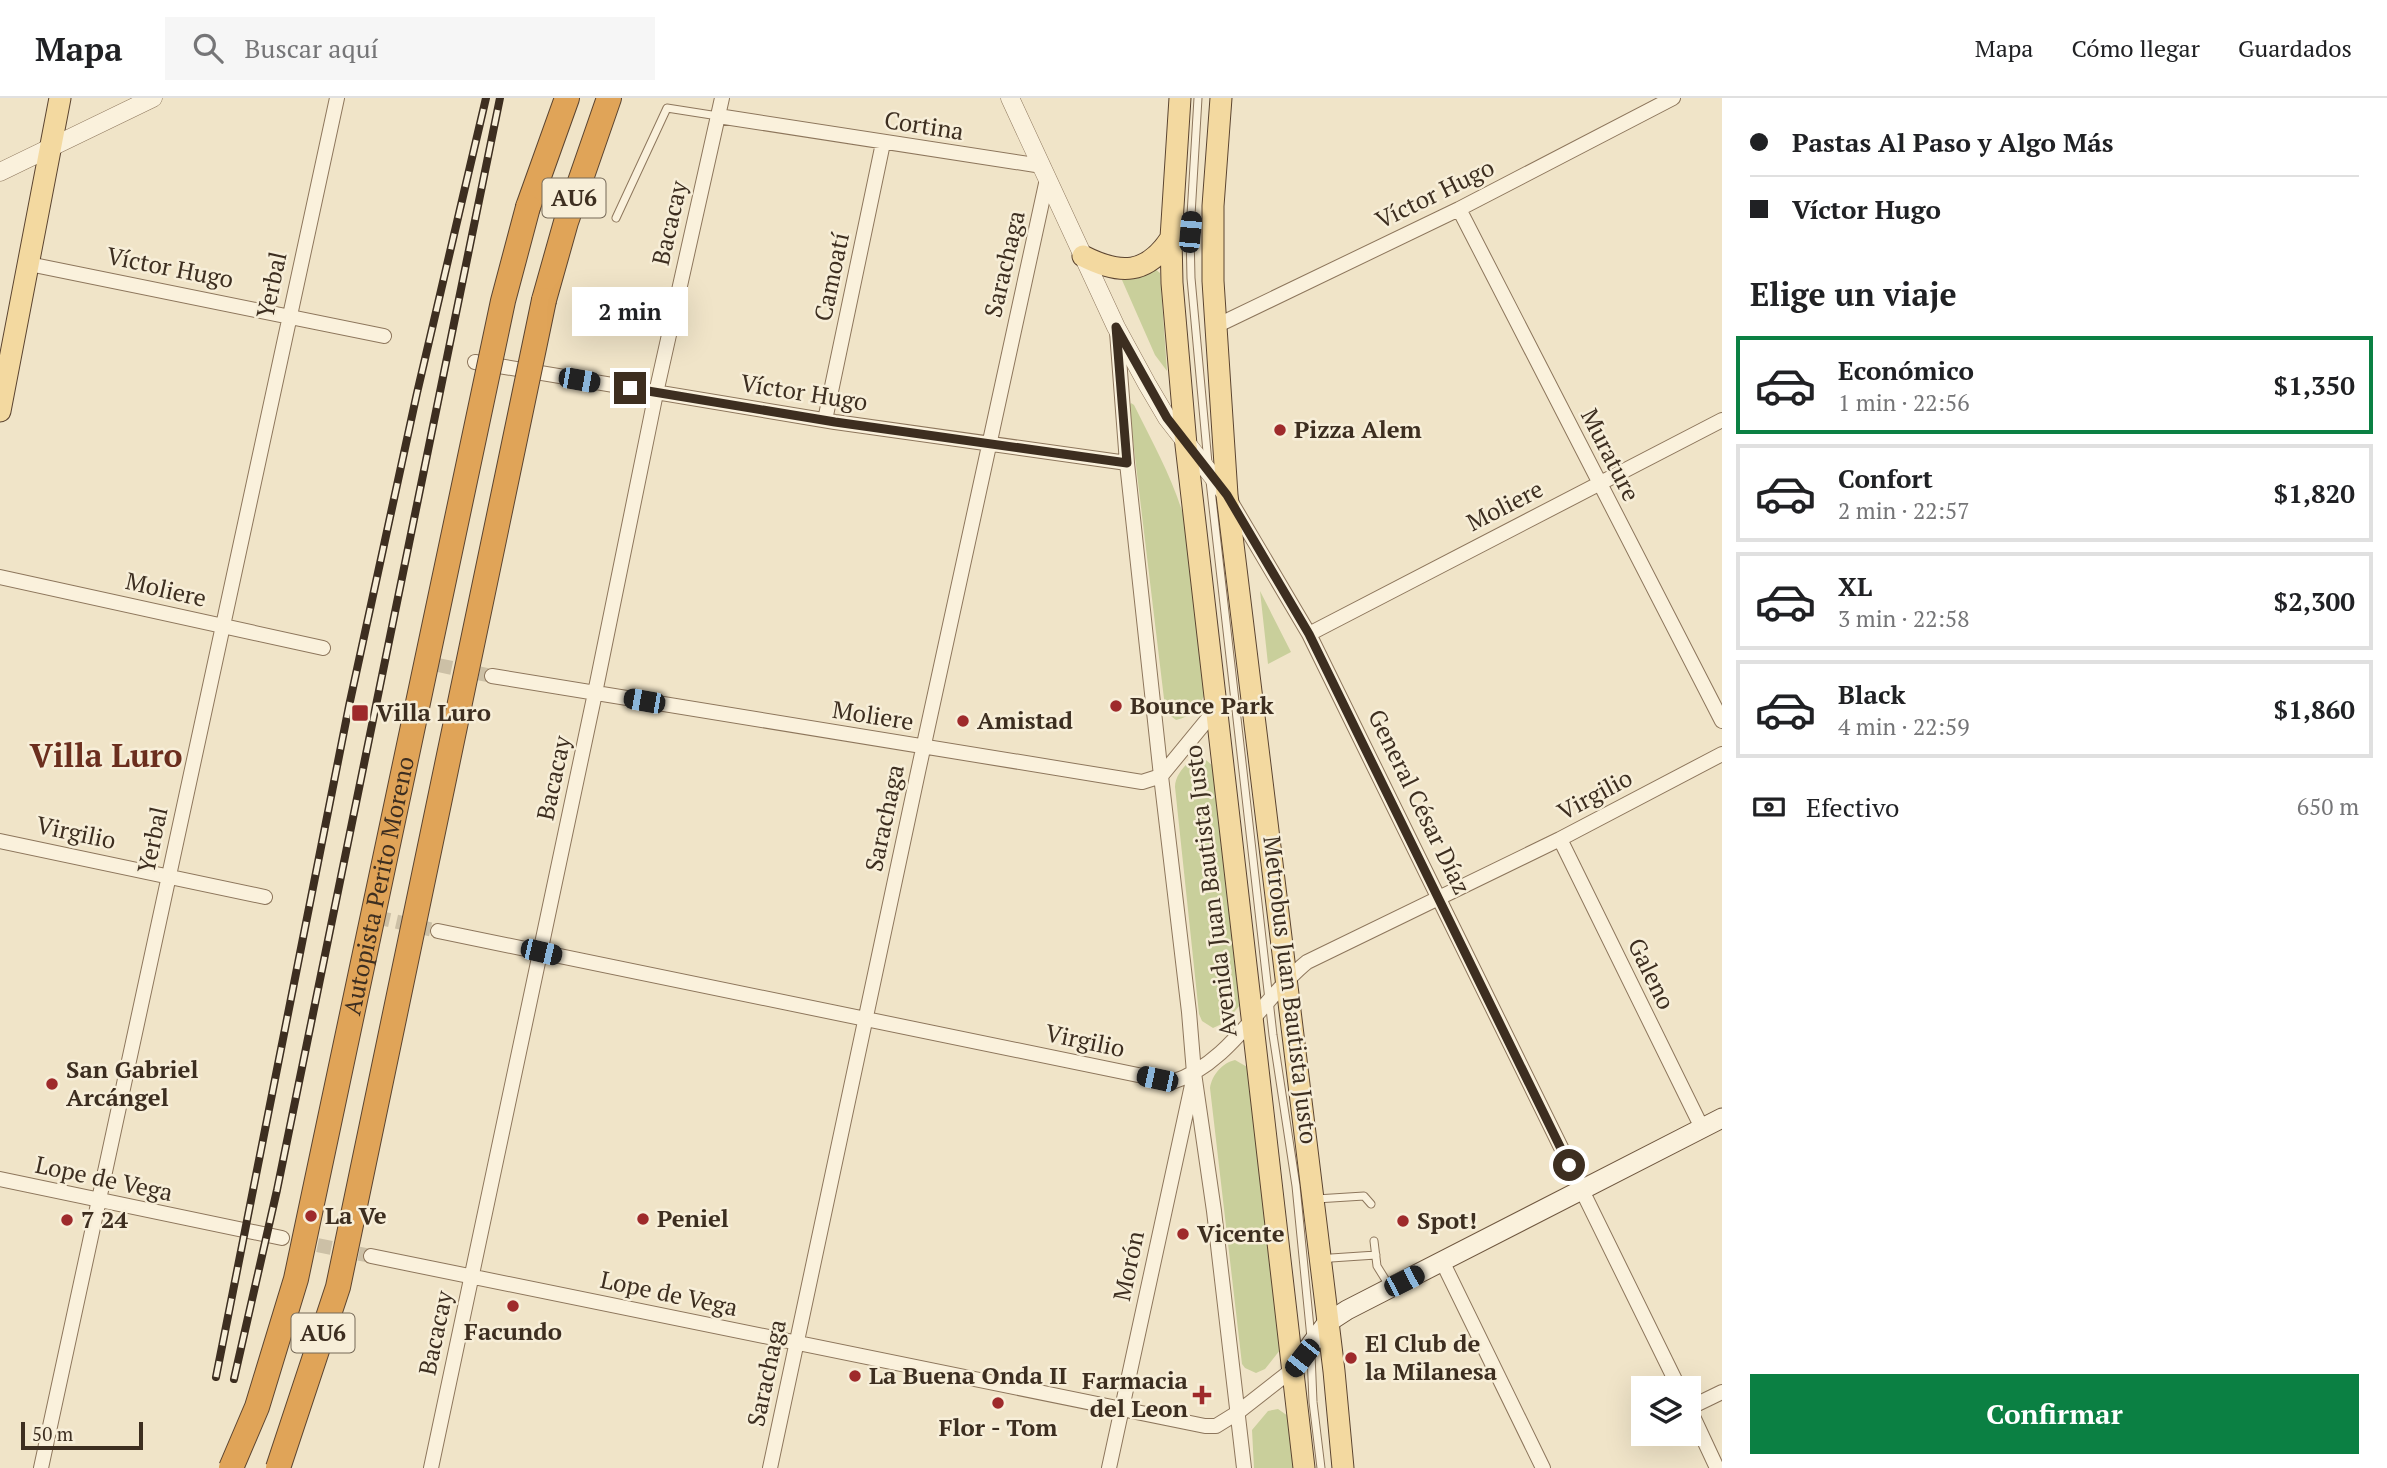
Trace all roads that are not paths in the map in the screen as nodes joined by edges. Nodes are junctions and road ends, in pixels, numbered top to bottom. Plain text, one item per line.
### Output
1 (60, 98) edge
2 (153, 98) edge
3 (337, 98) edge
4 (567, 98) edge
5 (609, 98) edge
6 (722, 98) edge
7 (1010, 98) edge
8 (1180, 98) edge
9 (1198, 98) edge
10 (1221, 98) edge
11 (1673, 98) edge
12 (718, 116) junction
13 (883, 143) junction
14 (51, 149) junction
15 (0, 172) edge
16 (1045, 172) junction
17 (1459, 209) junction
18 (616, 218) dead end
19 (1171, 238) junction
20 (1083, 256) junction
21 (29, 264) junction
22 (289, 315) junction
23 (1216, 326) junction
24 (1116, 327) junction
25 (384, 335) dead end
26 (475, 362) dead end
27 (656, 393) junction
28 (0, 411) edge
29 (825, 420) junction
30 (1722, 420) edge
31 (989, 444) junction
32 (1186, 444) junction
33 (1127, 463) junction
34 (1209, 471) junction
35 (1599, 483) junction
36 (1227, 495) junction
37 (0, 577) edge
38 (224, 627) junction
39 (1309, 634) junction
40 (323, 648) dead end
41 (492, 676) tunnel mouth
42 (595, 693) junction
43 (1216, 709) junction
44 (1722, 721) edge
45 (923, 747) junction
46 (1722, 754) edge
47 (1161, 776) junction
48 (1560, 839) junction
49 (0, 841) edge
50 (168, 876) junction
51 (265, 897) dead end
52 (1440, 899) junction
53 (438, 931) tunnel mouth
54 (541, 952) junction
55 (1286, 982) junction
56 (1270, 1000) junction
57 (866, 1019) junction
58 (1253, 1021) junction
59 (1194, 1073) junction
60 (1722, 1118) edge
61 (1702, 1128) junction
62 (0, 1179) edge
63 (1581, 1189) junction
64 (1313, 1200) junction
65 (101, 1202) junction
66 (1371, 1204) dead end
67 (282, 1238) tunnel mouth
68 (1374, 1241) dead end
69 (1376, 1255) junction
70 (371, 1256) tunnel mouth
71 (1441, 1261) junction
72 (1321, 1265) junction
73 (471, 1276) junction
74 (1390, 1287) junction
75 (1327, 1323) junction
76 (797, 1343) junction
77 (1311, 1346) junction
78 (1292, 1370) junction
79 (1673, 1376) edge
80 (1722, 1391) edge
81 (1701, 1402) edge
82 (1122, 1410) junction
83 (1237, 1413) junction
84 (1701, 1434) edge
85 (41, 1468) edge
86 (231, 1468) edge
87 (278, 1468) edge
88 (431, 1468) edge
89 (770, 1468) edge
90 (1109, 1468) edge
91 (1244, 1468) edge
92 (1304, 1468) edge
93 (1321, 1468) edge
94 (1343, 1468) edge
95 (1544, 1468) edge
96 (1717, 1468) edge

1 - 14 main road
2 - 14 street
3 - 22 street, Yerbal
4 - 86 highway, Autopista Perito Moreno / AU6, bridge
5 - 87 highway, Autopista Perito Moreno / AU6, bridge
6 - 12 street, Bacacay
7 - 16 street, General César Díaz
8 - 19 main road, Avenida Juan Bautista Justo
9 - 34 lane, Metrobus Juan Bautista Justo
10 - 23 main road
11 - 17 street, Víctor Hugo
12 - 13 street, Cortina
12 - 18 lane
12 - 27 street, Bacacay
13 - 16 street, Cortina
13 - 29 street, Camoatí
14 - 15 street
14 - 21 main road
16 - 20 street, General César Díaz
16 - 31 street, Sarachaga
17 - 23 street, Víctor Hugo
17 - 35 street, Murature
19 - 20 main road
19 - 32 main road, Avenida Juan Bautista Justo
20 - 24 street, General César Díaz
21 - 22 street, Víctor Hugo
21 - 28 main road
22 - 25 street, Víctor Hugo
22 - 38 street, Yerbal
23 - 36 main road
24 - 32 street, General César Díaz
24 - 33 street, Avenida Juan Bautista Justo
26 - 27 street, Víctor Hugo
27 - 29 street, Víctor Hugo
27 - 42 street, Bacacay
29 - 31 street, Víctor Hugo
30 - 35 street, Moliere
31 - 33 street, Víctor Hugo
31 - 45 street, Sarachaga
32 - 34 street, General César Díaz
32 - 43 main road, Avenida Juan Bautista Justo
33 - 47 street, Avenida Juan Bautista Justo
34 - 36 street, General César Díaz
34 - 56 lane, Metrobus Juan Bautista Justo
35 - 39 street, Moliere
35 - 44 street, Murature
36 - 39 street, General César Díaz
36 - 55 main road
37 - 38 street, Moliere
38 - 40 street, Moliere
38 - 50 street, Yerbal
39 - 52 street, General César Díaz
41 - 42 street, Moliere
42 - 45 street, Moliere
42 - 54 street, Bacacay
43 - 47 street
43 - 58 main road, Avenida Juan Bautista Justo
45 - 47 street, Moliere
45 - 57 street, Sarachaga
46 - 48 street, Virgilio
47 - 59 street, Avenida Juan Bautista Justo
48 - 52 street, Virgilio
48 - 61 street, Galeno
49 - 50 street, Virgilio
50 - 51 street, Virgilio
50 - 65 street, Yerbal
52 - 55 street, Virgilio
52 - 63 street, General César Díaz
53 - 54 street, Virgilio
54 - 57 street, Virgilio
54 - 73 street, Bacacay
55 - 56 street, Virgilio
55 - 64 main road
56 - 58 street, Virgilio
56 - 77 lane, Metrobus Juan Bautista Justo
57 - 59 street, Virgilio
57 - 76 street, Sarachaga
58 - 59 street, Virgilio
58 - 78 main road, Avenida Juan Bautista Justo
59 - 82 street, Morón
59 - 83 street, Avenida Juan Bautista Justo
60 - 61 main road
61 - 63 main road
62 - 65 street, Lope de Vega
63 - 71 main road
63 - 79 street, General César Díaz
64 - 66 lane
64 - 72 main road
65 - 67 street, Lope de Vega
65 - 85 street, Yerbal
68 - 69 lane
69 - 72 lane
69 - 74 lane
70 - 73 street, Lope de Vega
71 - 74 main road
71 - 95 street
72 - 75 main road
73 - 76 street, Lope de Vega
73 - 88 street, Bacacay
74 - 75 main road
75 - 77 main road
75 - 94 main road
76 - 82 street, Lope de Vega
76 - 89 street, Sarachaga
77 - 78 main road
77 - 93 lane, Metrobus Juan Bautista Justo
78 - 83 street, Lope de Vega
78 - 92 main road, Avenida Juan Bautista Justo
80 - 81 street
82 - 83 street, Lope de Vega
82 - 90 street, Morón
83 - 91 street, Avenida Juan Bautista Justo
84 - 96 street

